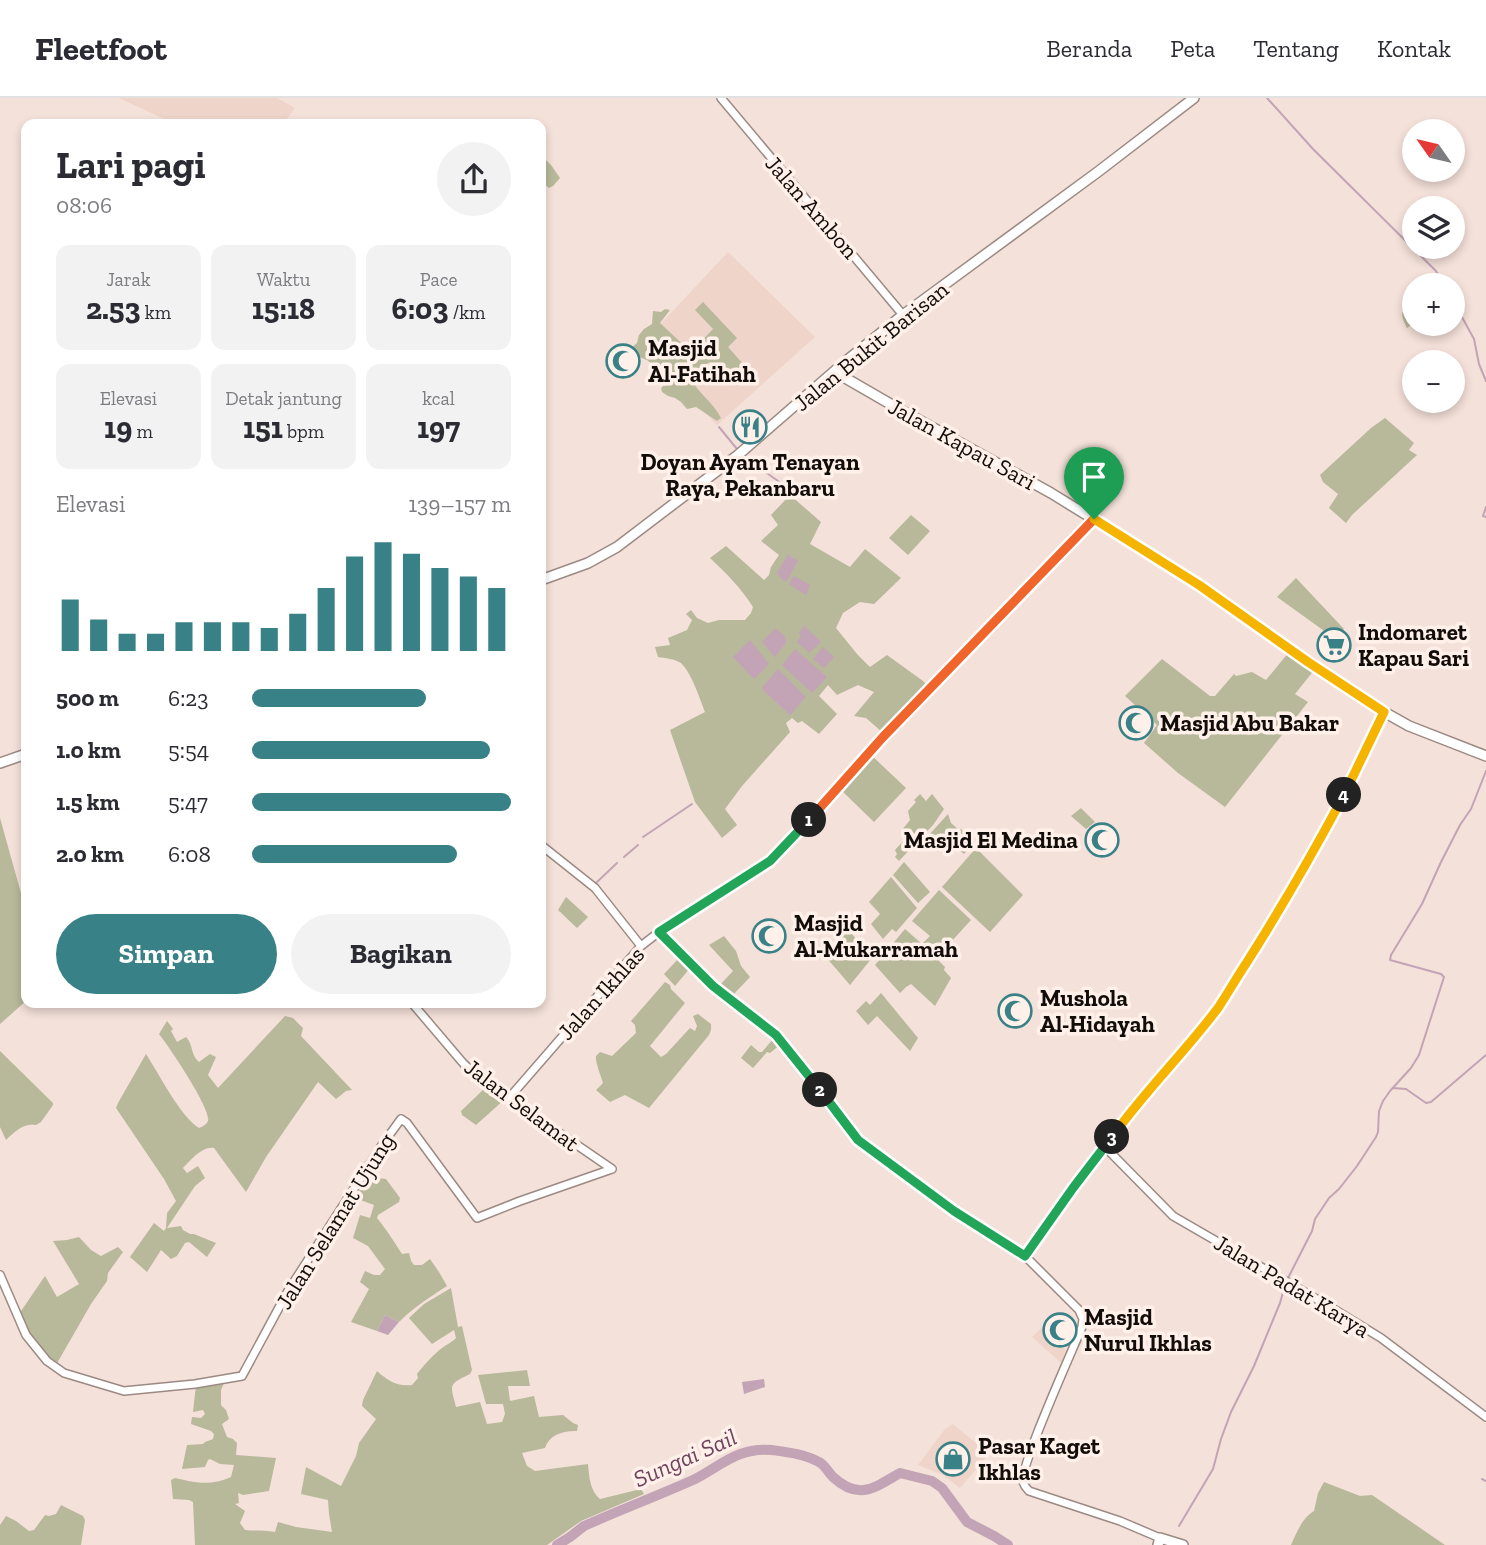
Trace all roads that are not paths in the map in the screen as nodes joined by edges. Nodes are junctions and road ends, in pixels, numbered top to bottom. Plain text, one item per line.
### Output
1 (721, 98) edge
2 (1194, 98) edge
3 (903, 315) junction
4 (835, 372) junction
5 (1094, 519) junction
6 (546, 578) edge
7 (1384, 712) junction
8 (1484, 755) edge
9 (21, 756) edge
10 (0, 763) edge
11 (546, 849) edge
12 (659, 932) junction
13 (641, 946) junction
14 (416, 1008) edge
15 (509, 1098) junction
16 (1105, 1147) junction
17 (611, 1169) joint
18 (1025, 1256) junction
19 (0, 1275) edge
20 (1486, 1418) edge
21 (1159, 1541) edge
22 (1183, 1545) edge

1 - 3 street, Jalan Ambon
2 - 3 main road, Jalan Bukit Barisan
3 - 4 main road, Jalan Bukit Barisan
4 - 5 main road, Jalan Kapau Sari
4 - 6 main road, Jalan Bukit Barisan
5 - 7 main road, Jalan Kapau Sari
5 - 12 street, Jalan Ikhlas
7 - 8 main road, Jalan Kapau Sari
7 - 16 street
9 - 10 main road
11 - 13 street
12 - 13 street, Jalan Ikhlas
12 - 18 street
13 - 15 street, Jalan Ikhlas
14 - 15 street, Jalan Selamat
15 - 17 street, Jalan Selamat
16 - 18 street
16 - 20 street, Jalan Padat Karya
17 - 19 street, Jalan Selamat Ujung
18 - 21 street
21 - 22 main road

